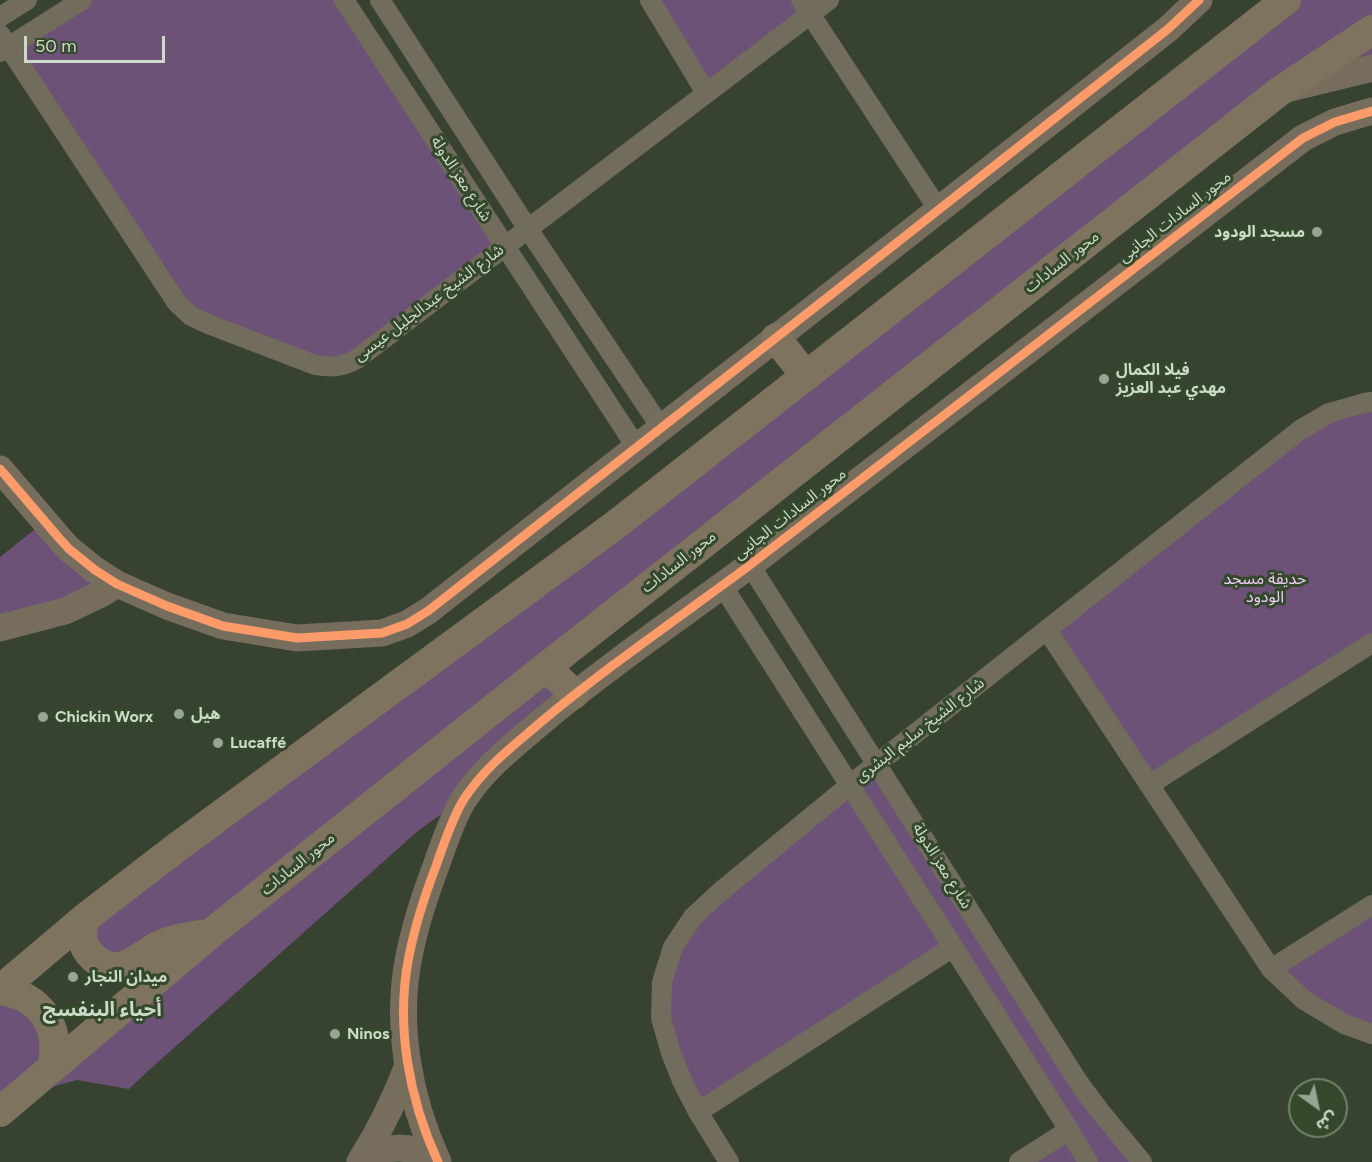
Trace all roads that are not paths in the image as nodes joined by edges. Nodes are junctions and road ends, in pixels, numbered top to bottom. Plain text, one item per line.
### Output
1 (27, 0) edge
2 (82, 0) edge
3 (344, 0) edge
4 (380, 0) edge
5 (650, 0) edge
6 (829, 0) edge
7 (1199, 0) edge
8 (1265, 0) edge
9 (1286, 0) edge
10 (806, 7) edge
11 (0, 17) edge
12 (1372, 30) edge
13 (1240, 36) junction
14 (3, 44) edge
15 (1372, 68) edge
16 (1280, 91) junction
17 (706, 93) junction
18 (1372, 111) edge
19 (938, 209) junction
20 (528, 229) junction
21 (505, 246) junction
22 (776, 338) junction
23 (806, 376) junction
24 (1372, 402) edge
25 (662, 429) junction
26 (637, 448) junction
27 (0, 469) edge
28 (750, 565) junction
29 (117, 584) junction
30 (722, 585) junction
31 (0, 628) edge
32 (1047, 630) junction
33 (1372, 643) edge
34 (546, 667) junction
35 (574, 694) junction
36 (877, 764) junction
37 (850, 785) junction
38 (1149, 785) junction
39 (1372, 905) edge
40 (85, 918) junction
41 (210, 934) junction
42 (953, 947) junction
43 (1271, 969) junction
44 (0, 990) edge
45 (1372, 1034) edge
46 (408, 1065) junction
47 (52, 1067) junction
48 (0, 1112) edge
49 (698, 1112) junction
50 (1069, 1130) junction
51 (437, 1160) edge
52 (360, 1162) edge
53 (729, 1162) edge
54 (1019, 1162) edge
55 (1088, 1162) edge
56 (1142, 1162) edge

1 - 11 street
2 - 14 street
3 - 21 street, شارع معز الدولة
4 - 20 street, شارع معز الدولة
5 - 17 street
6 - 10 street, شارع الشيخ عبدالجليل عيسى
7 - 19 street
8 - 13 street
9 - 13 main road
10 - 17 street, شارع الشيخ عبدالجليل عيسى
10 - 19 street
12 - 16 main road, محور السادات
13 - 23 main road
14 - 21 street, شارع الشيخ عبدالجليل عيسى
15 - 16 street
16 - 34 main road, محور السادات
17 - 20 street, شارع الشيخ عبدالجليل عيسى
18 - 28 street, محور السادات الجانبى
19 - 22 street
20 - 21 street, شارع الشيخ عبدالجليل عيسى
20 - 25 street, شارع معز الدولة
21 - 26 street, شارع معز الدولة
22 - 23 main road
22 - 25 street
23 - 40 main road
24 - 32 street, شارع الشيخ سليم البشرى
25 - 26 street
26 - 29 street
27 - 29 street
28 - 30 street, محور السادات الجانبى
28 - 36 street, شارع معز الدولة
29 - 31 street
30 - 35 street, محور السادات الجانبى
30 - 37 street, شارع معز الدولة
32 - 36 street, شارع الشيخ سليم البشرى
32 - 38 street
33 - 38 street
34 - 35 main road
34 - 41 main road, محور السادات
35 - 46 street, محور السادات الجانبى
36 - 37 street, شارع الشيخ سليم البشرى
36 - 56 street, شارع معز الدولة
37 - 42 street, شارع معز الدولة
37 - 49 street, شارع الشيخ سليم البشرى
38 - 43 street
39 - 43 street
40 - 41 main road
40 - 44 main road
41 - 47 main road, محور السادات
42 - 49 street
42 - 50 street, شارع معز الدولة
43 - 45 street
44 - 47 main road
46 - 51 street, محور السادات الجانبى
46 - 52 street
47 - 48 main road, محور السادات
49 - 53 street, شارع الشيخ سليم البشرى
50 - 54 street
50 - 55 street, شارع معز الدولة
51 - 52 street

